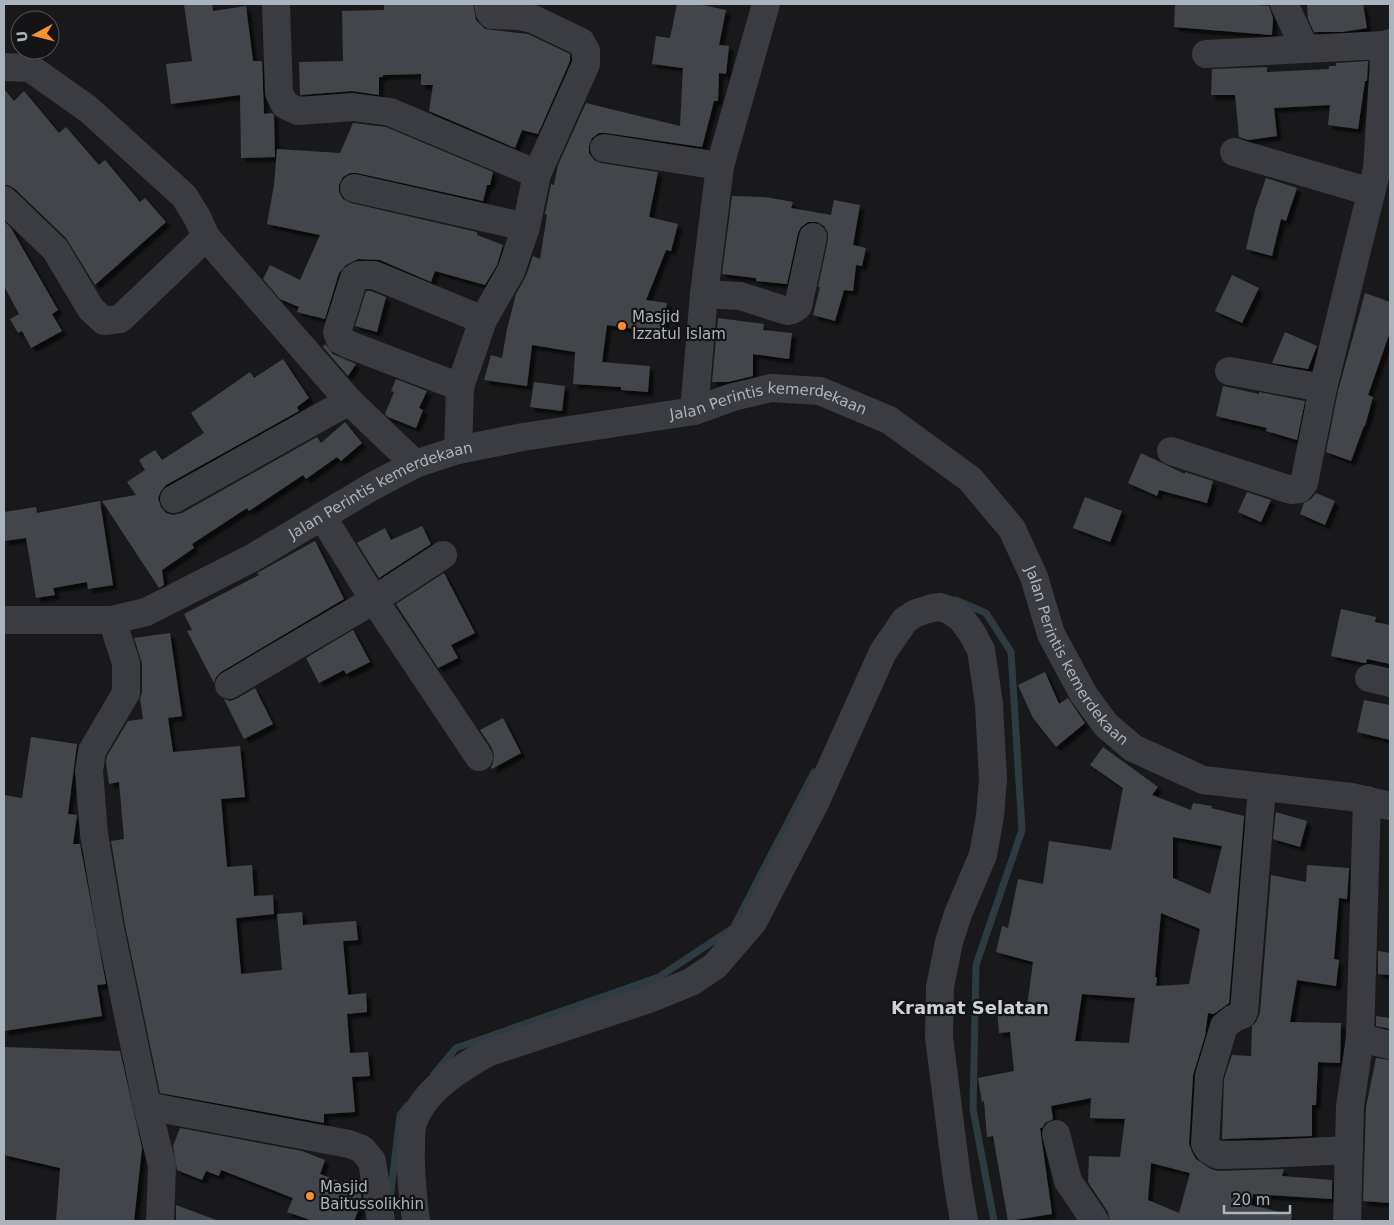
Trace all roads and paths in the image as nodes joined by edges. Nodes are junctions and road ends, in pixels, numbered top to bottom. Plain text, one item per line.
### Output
1 (276, 4) edge
2 (488, 4) edge
3 (766, 4) edge
4 (1284, 4) edge
5 (1388, 44) edge
6 (1305, 49) junction
7 (1206, 54) dead end
8 (4, 67) edge
9 (604, 148) dead end
10 (1234, 152) dead end
11 (720, 166) junction
12 (537, 174) junction
13 (354, 188) dead end
14 (1371, 192) junction
15 (4, 200) edge
16 (526, 227) junction
17 (206, 237) junction
18 (813, 237) dead end
19 (704, 294) junction
20 (483, 320) junction
21 (1229, 371) dead end
22 (460, 387) junction
23 (1323, 388) junction
24 (349, 401) junction
25 (694, 411) junction
26 (458, 450) junction
27 (1171, 451) dead end
28 (415, 464) junction
29 (174, 498) dead end
30 (322, 516) junction
31 (443, 555) dead end
32 (374, 600) junction
33 (4, 620) edge
34 (112, 620) junction
35 (229, 685) dead end
36 (479, 757) dead end
37 (1262, 787) junction
38 (1379, 803) edge
39 (1360, 1038) junction
40 (1390, 1045) edge
41 (147, 1106) junction
42 (1056, 1134) dead end
43 (1349, 1150) junction
44 (160, 1221) edge
45 (381, 1221) edge
46 (416, 1221) edge
47 (964, 1221) edge
48 (1095, 1221) edge
49 (1347, 1221) edge

1 - 12 street
2 - 12 street
3 - 11 street
4 - 6 street
5 - 6 street
5 - 14 street
6 - 7 street
8 - 17 street
9 - 11 street
10 - 14 street
11 - 19 street
12 - 16 street
13 - 16 street
14 - 23 street
15 - 17 street
16 - 20 street
17 - 24 street
18 - 19 street
19 - 25 street
20 - 22 street
20 - 22 street
21 - 23 street
22 - 26 street
23 - 27 street
24 - 28 street
24 - 29 street
25 - 26 street, Jalan Perintis kemerdekaan
25 - 37 street, Jalan Perintis kemerdekaan
26 - 28 street, Jalan Perintis kemerdekaan
28 - 30 street, Jalan Perintis kemerdekaan
30 - 32 street
30 - 34 street, Jalan Perintis kemerdekaan
31 - 32 street
32 - 35 street
32 - 36 street
33 - 34 street, Jalan Perintis kemerdekaan
34 - 41 street
37 - 38 street, Jalan Perintis kemerdekaan
37 - 43 street
38 - 39 street
39 - 40 street
39 - 43 street
41 - 44 street
41 - 45 street
42 - 48 street
43 - 49 street
46 - 47 street

